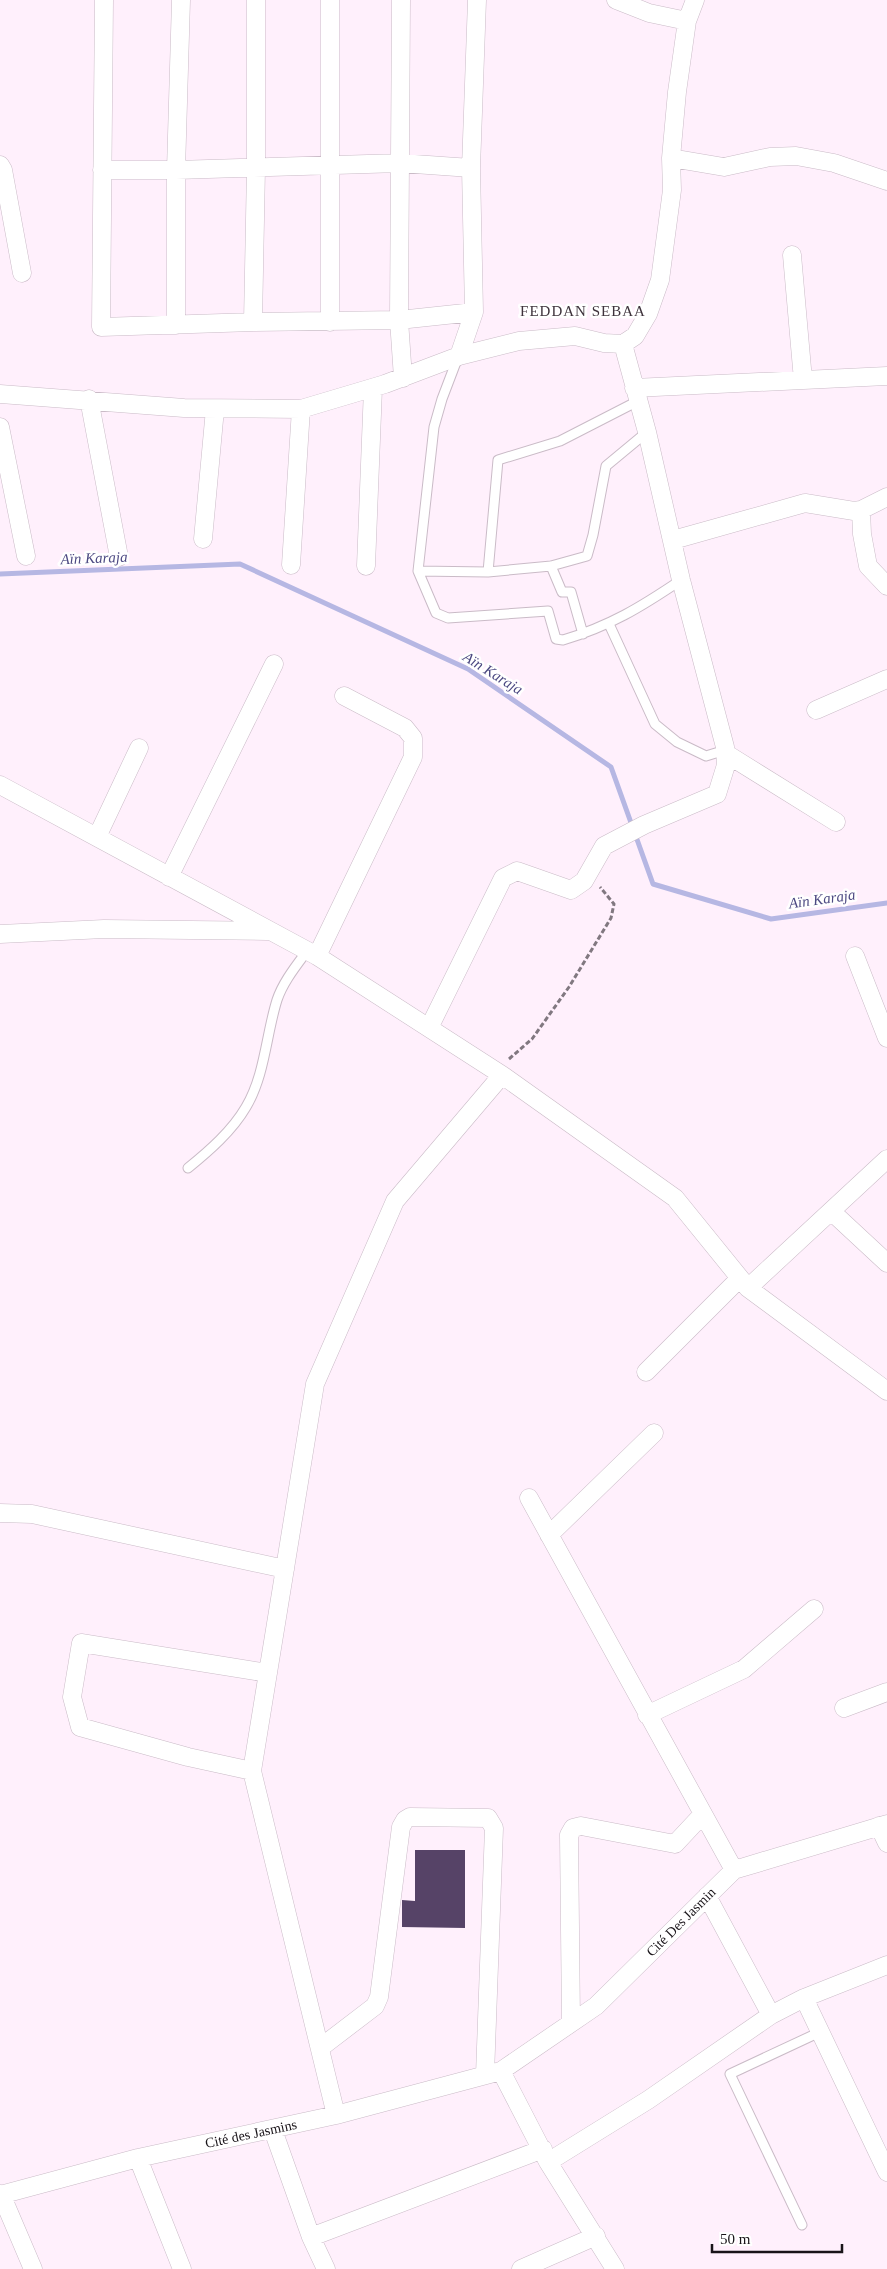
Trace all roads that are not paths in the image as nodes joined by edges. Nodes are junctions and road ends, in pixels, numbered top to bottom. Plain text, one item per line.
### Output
1 (104, 0) edge
2 (181, 0) edge
3 (256, 0) edge
4 (330, 0) edge
5 (401, 0) edge
6 (477, 0) edge
7 (616, 0) edge
8 (695, 0) edge
9 (651, 6) edge
10 (687, 22) junction
11 (672, 158) junction
12 (400, 163) junction
13 (329, 164) junction
14 (0, 165) edge
15 (256, 168) junction
16 (471, 168) junction
17 (102, 170) junction
18 (176, 170) junction
19 (887, 181) edge
20 (792, 255) dead end
21 (22, 273) dead end
22 (474, 312) junction
23 (399, 320) junction
24 (253, 322) junction
25 (330, 322) junction
26 (176, 325) junction
27 (623, 344) junction
28 (458, 356) junction
29 (887, 376) edge
30 (403, 378) junction
31 (803, 380) junction
32 (373, 388) junction
33 (0, 394) edge
34 (636, 395) junction
35 (89, 400) junction
36 (215, 409) junction
37 (301, 409) junction
38 (0, 428) edge
39 (647, 432) junction
40 (887, 497) edge
41 (861, 510) junction
42 (203, 539) dead end
43 (672, 540) junction
44 (26, 556) dead end
45 (119, 557) dead end
46 (291, 565) dead end
47 (366, 566) dead end
48 (551, 566) junction
49 (418, 571) junction
50 (488, 572) junction
51 (681, 580) junction
52 (887, 586) edge
53 (609, 624) junction
54 (583, 634) junction
55 (274, 664) dead end
56 (887, 678) edge
57 (344, 696) dead end
58 (816, 710) dead end
59 (138, 748) dead end
60 (725, 750) junction
61 (0, 785) edge
62 (836, 822) dead end
63 (97, 837) junction
64 (170, 876) junction
65 (271, 931) junction
66 (0, 934) edge
67 (312, 954) junction
68 (855, 956) dead end
69 (429, 1028) junction
70 (887, 1038) edge
71 (499, 1073) junction
72 (887, 1159) edge
73 (188, 1168) dead end
74 (831, 1211) junction
75 (887, 1263) edge
76 (744, 1283) junction
77 (646, 1372) dead end
78 (887, 1391) edge
79 (654, 1433) dead end
80 (529, 1498) dead end
81 (0, 1513) edge
82 (549, 1535) junction
83 (285, 1569) junction
84 (814, 1609) dead end
85 (268, 1673) junction
86 (886, 1695) edge
87 (844, 1708) dead end
88 (647, 1715) junction
89 (252, 1771) junction
90 (703, 1814) junction
91 (883, 1825) edge
92 (887, 1843) edge
93 (734, 1870) junction
94 (707, 1896) junction
95 (887, 1966) edge
96 (804, 1998) junction
97 (771, 2015) junction
98 (571, 2023) junction
99 (820, 2032) junction
100 (320, 2048) junction
101 (493, 2073) junction
102 (336, 2115) junction
103 (273, 2130) junction
104 (546, 2155) junction
105 (138, 2158) junction
106 (887, 2172) edge
107 (0, 2195) edge
108 (802, 2225) dead end
109 (596, 2236) junction
110 (311, 2237) junction
111 (33, 2269) edge
112 (182, 2269) edge
113 (326, 2269) edge
114 (521, 2269) edge
115 (616, 2269) edge

1 - 17 street
2 - 18 street
3 - 15 street
4 - 13 street
5 - 12 street
6 - 16 street
7 - 9 street
8 - 10 street
9 - 10 street
10 - 11 street
11 - 19 street
11 - 27 street
12 - 13 street
12 - 16 street
12 - 23 street
13 - 15 street
13 - 25 street
14 - 21 street
15 - 18 street
15 - 24 street
16 - 22 street
17 - 18 street
17 - 26 street
18 - 26 street
20 - 31 street
22 - 23 street
22 - 28 street
23 - 25 street
23 - 30 street
24 - 25 street
24 - 26 street
27 - 28 street
27 - 34 street
28 - 30 street
28 - 49 lane
29 - 31 street
30 - 32 street
31 - 34 street
32 - 37 street
32 - 47 street
33 - 35 street
34 - 39 street
34 - 50 lane
35 - 36 street
35 - 45 street
36 - 37 street
36 - 42 street
37 - 46 street
38 - 44 street
39 - 43 street
39 - 48 lane
40 - 41 street
41 - 43 street
41 - 52 street
43 - 51 street
48 - 50 lane
48 - 54 lane
49 - 50 lane
49 - 54 lane
51 - 53 lane
51 - 60 street
53 - 54 lane
53 - 60 lane
55 - 64 street
56 - 58 street
57 - 67 street
59 - 63 street
60 - 62 street
60 - 69 street
61 - 63 street
63 - 64 street
64 - 65 street
65 - 66 street
65 - 67 street
67 - 69 street
67 - 73 lane
68 - 70 street
69 - 71 street
71 - 76 street
71 - 83 street
72 - 74 street
74 - 75 street
74 - 76 street
76 - 77 street
76 - 78 street
79 - 82 street
80 - 82 street
81 - 83 street
82 - 88 street
83 - 85 street
84 - 88 street
85 - 89 street
85 - 89 street
86 - 87 street
88 - 90 street
89 - 100 street
90 - 93 street
90 - 98 street
91 - 92 street
91 - 93 street, Cité Des Jasmin
93 - 94 street, Cité Des Jasmin
94 - 97 street
94 - 98 street, Cité Des Jasmin
95 - 96 street
96 - 97 street
96 - 99 street
97 - 104 street
98 - 101 street, Cité Des Jasmin
99 - 106 street
99 - 108 lane
100 - 101 street
100 - 102 street
101 - 102 street, Cité des Jasmins
101 - 104 street
102 - 103 street, Cité des Jasmins
103 - 105 street, Cité des Jasmins
103 - 110 street
104 - 109 street
104 - 110 street
105 - 107 street, Cité des Jasmins
105 - 112 street
107 - 111 street
109 - 114 street
109 - 115 street
110 - 113 street

